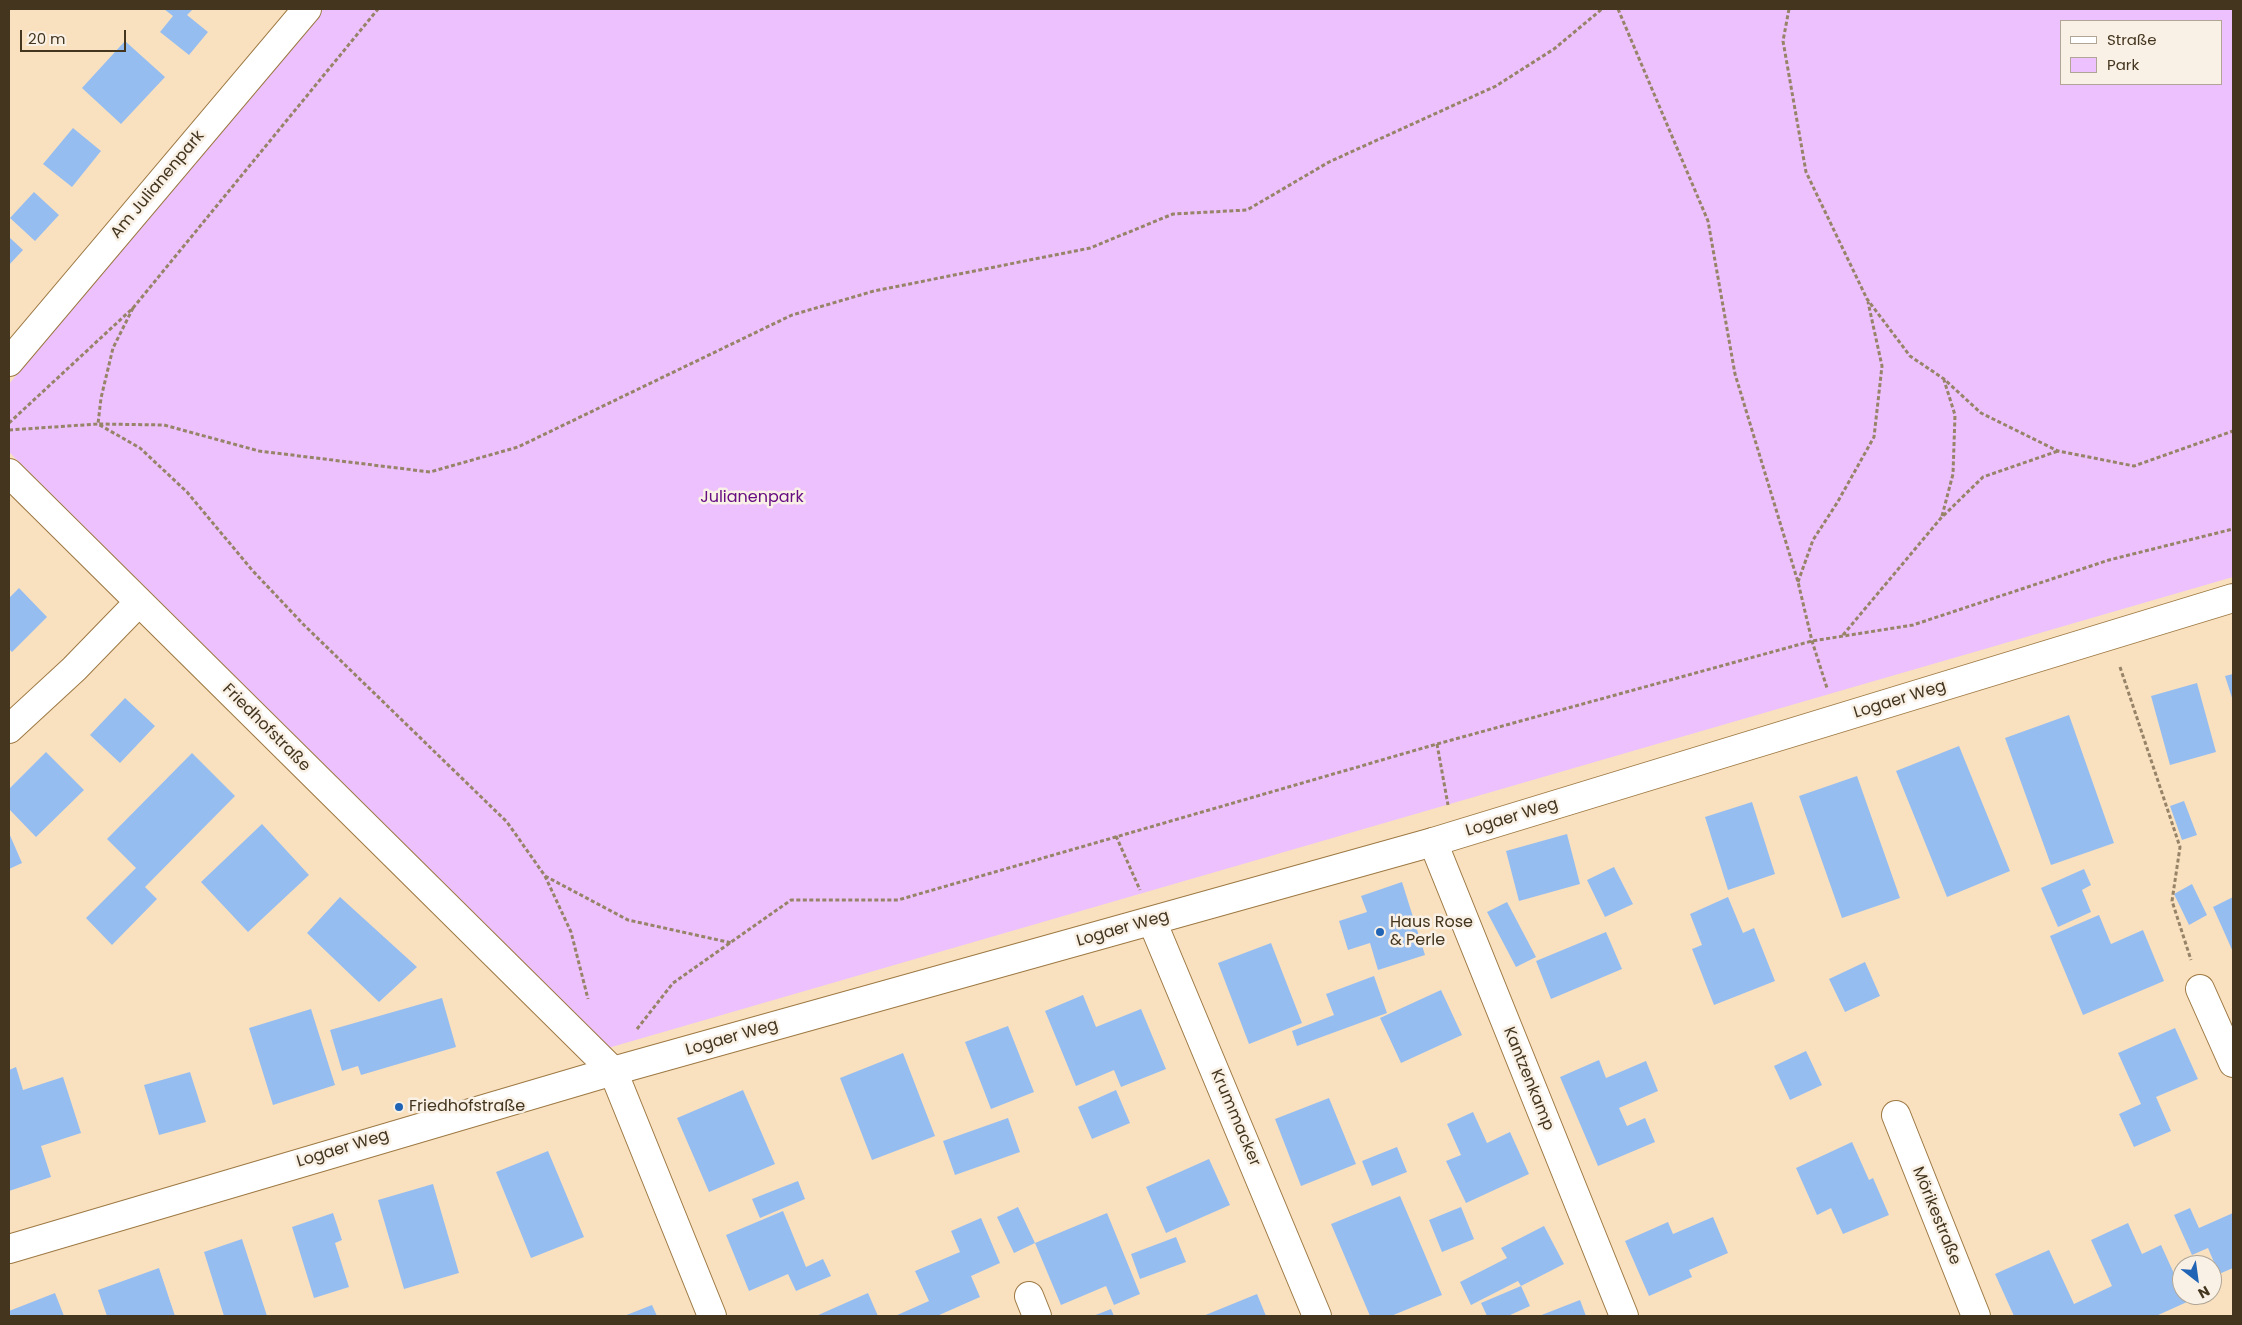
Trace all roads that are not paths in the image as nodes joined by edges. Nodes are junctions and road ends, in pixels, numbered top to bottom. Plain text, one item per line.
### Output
1 (307, 9) edge
2 (9, 362) edge
3 (9, 473) edge
4 (2233, 598) edge
5 (139, 602) junction
6 (9, 730) edge
7 (1444, 839) junction
8 (1152, 921) junction
9 (2200, 989) road end
10 (2233, 1063) edge
11 (610, 1069) junction
12 (1896, 1115) dead end
13 (9, 1249) edge
14 (712, 1316) edge
15 (1317, 1316) edge
16 (1624, 1316) edge
17 (1976, 1316) edge

1 - 2 street, Am Julianenpark
3 - 5 street, Friedhofstraße
4 - 7 street, Logaer Weg
5 - 6 street
5 - 11 street, Friedhofstraße
7 - 8 street, Logaer Weg
7 - 16 street, Kantzenkamp
8 - 11 street, Logaer Weg
8 - 15 street, Krummacker
9 - 10 street
11 - 13 street, Logaer Weg
11 - 14 street, Friedhofstraße
12 - 17 street, Mörikestraße

